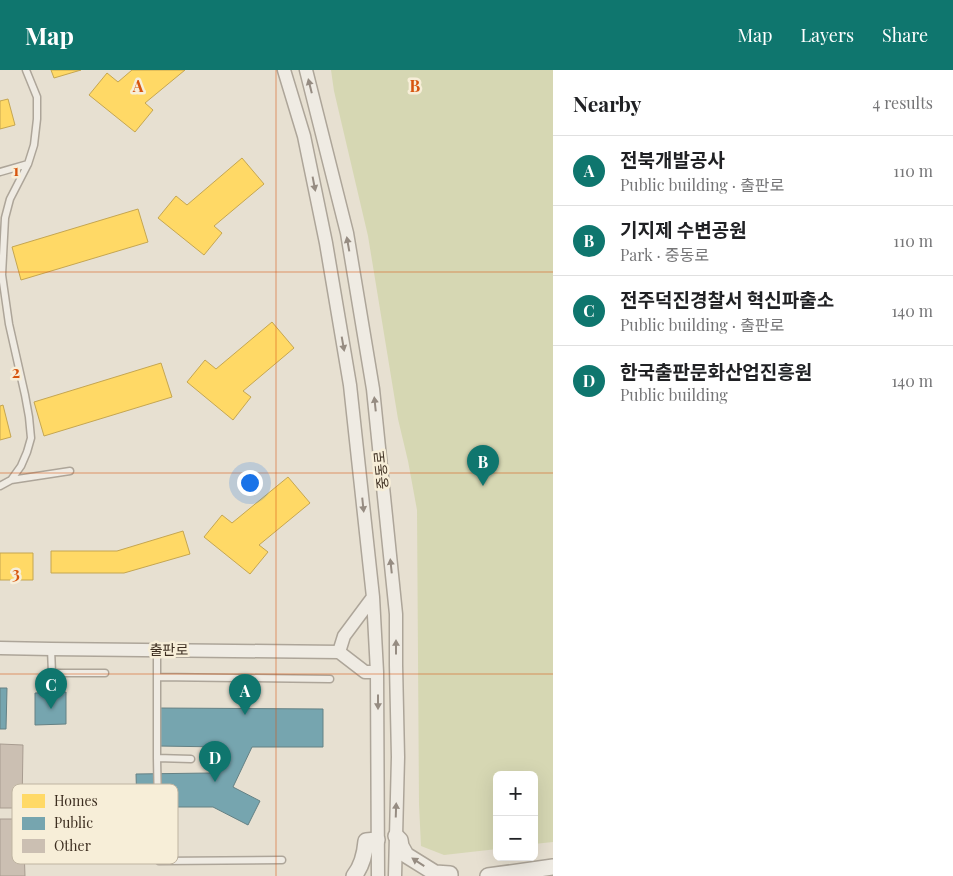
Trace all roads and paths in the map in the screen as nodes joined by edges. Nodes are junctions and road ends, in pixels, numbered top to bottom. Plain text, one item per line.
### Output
1 (26, 70) edge
2 (284, 70) edge
3 (306, 70) edge
4 (28, 164) junction
5 (0, 172) edge
6 (70, 471) dead end
7 (11, 480) junction
8 (0, 486) edge
9 (373, 597) junction
10 (0, 648) edge
11 (51, 649) junction
12 (157, 650) junction
13 (339, 652) junction
14 (377, 672) junction
15 (105, 673) dead end
16 (157, 676) junction
17 (330, 679) dead end
18 (157, 758) junction
19 (191, 759) dead end
20 (158, 784) edge
21 (396, 836) junction
22 (377, 840) junction
23 (282, 860) dead end
24 (178, 861) edge
25 (553, 867) edge
26 (354, 876) edge
27 (378, 876) edge
28 (395, 876) edge
29 (450, 876) edge
30 (488, 876) edge

1 - 4 lane
2 -> 9 street, 중동로
21 -> 3 street, 중동로
4 - 5 lane
4 - 7 lane
6 - 7 lane
7 - 8 lane
9 - 13 street
9 - 14 street, 중동로
10 - 11 street, 출판로
11 - 12 street, 출판로
11 - 15 lane
12 - 13 street, 출판로
12 - 16 lane
13 - 14 street
14 -> 22 street, 중동로
16 - 17 lane
16 - 18 lane
18 - 19 lane
18 - 20 lane
21 - 28 street, 중동로
29 -> 21 street
22 - 26 street
22 - 27 street, 중동로
23 - 24 lane
25 - 30 street

